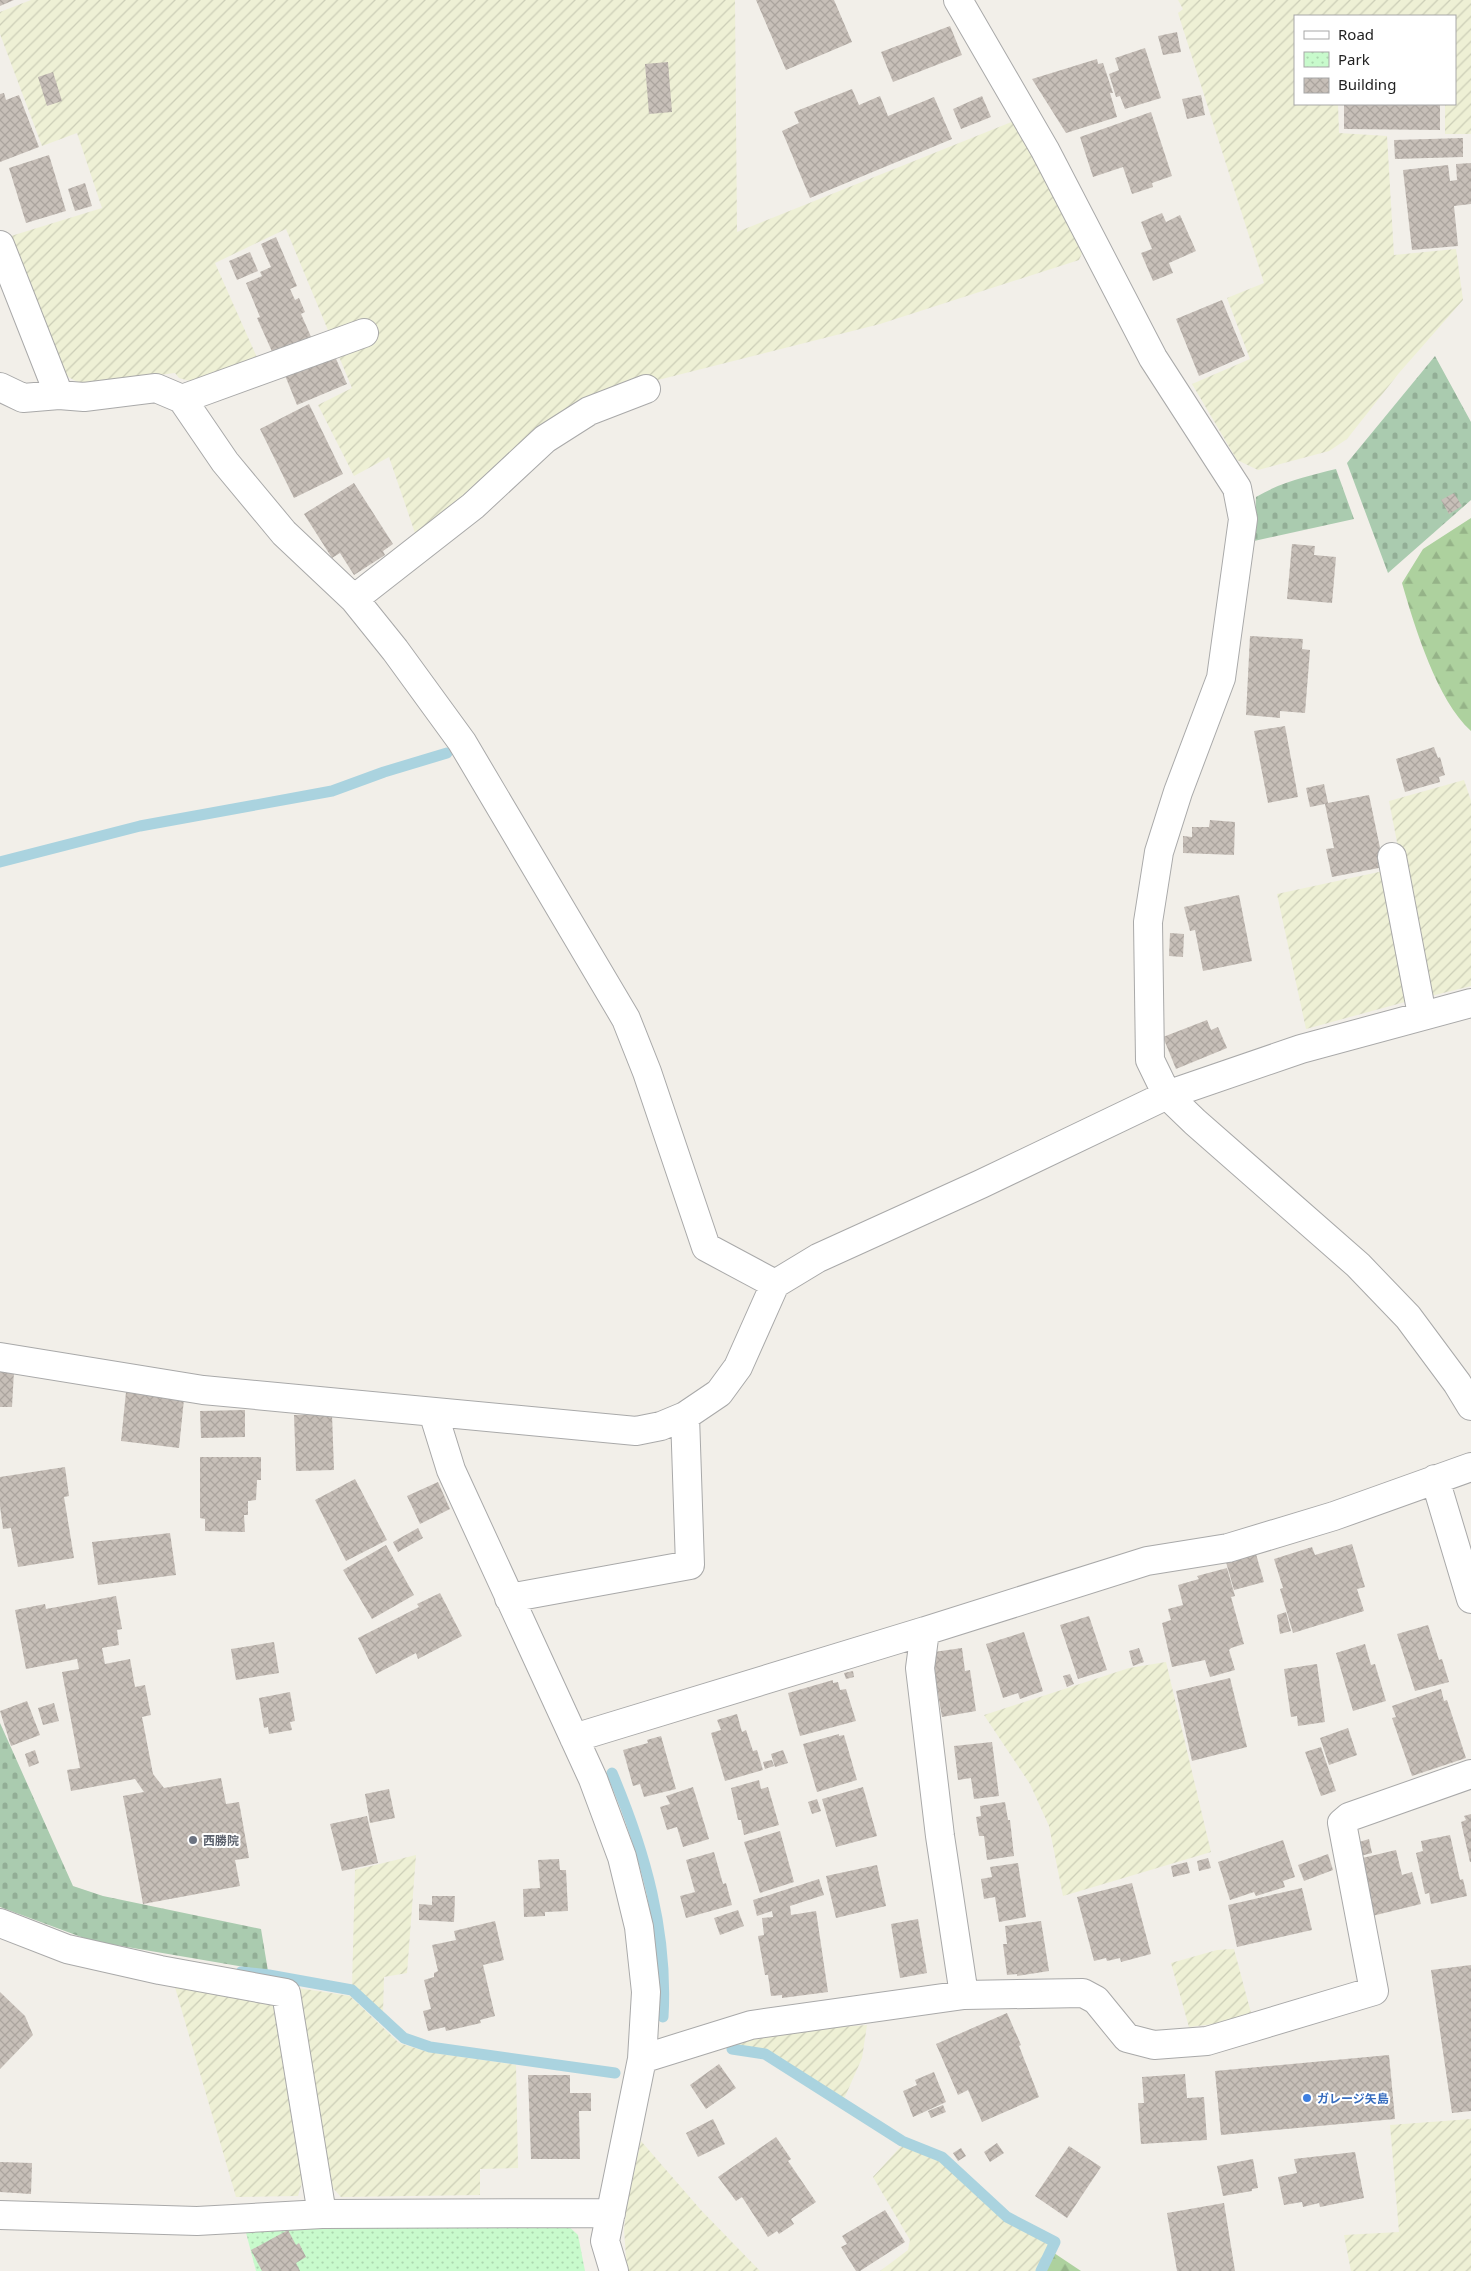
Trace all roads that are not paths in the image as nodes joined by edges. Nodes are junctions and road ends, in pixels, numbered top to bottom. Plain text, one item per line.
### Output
1 (958, 0) edge
2 (0, 245) edge
3 (364, 333) dead end
4 (0, 387) edge
5 (646, 389) dead end
6 (59, 396) junction
7 (182, 399) junction
8 (354, 599) junction
9 (1392, 857) dead end
10 (1471, 1002) edge
11 (1422, 1015) junction
12 (1167, 1095) junction
13 (775, 1284) junction
14 (0, 1357) edge
15 (1471, 1406) edge
16 (433, 1412) junction
17 (685, 1416) junction
18 (1471, 1467) edge
19 (1435, 1479) junction
20 (509, 1598) junction
21 (1471, 1599) edge
22 (925, 1631) junction
23 (574, 1738) junction
24 (1471, 1774) edge
25 (0, 1923) edge
26 (964, 1995) junction
27 (642, 2058) junction
28 (611, 2213) junction
29 (322, 2214) junction
30 (0, 2215) edge
31 (614, 2271) edge

1 - 12 street
2 - 6 street
3 - 7 street
4 - 6 street
5 - 8 street
6 - 7 street
7 - 8 street
8 - 13 street
9 - 11 street
10 - 11 street
11 - 12 street
12 - 13 street
12 - 15 street
13 - 17 street
14 - 16 street
16 - 17 street
16 - 20 street
17 - 20 street
18 - 19 street
19 - 21 street
19 - 22 street
20 - 23 street
22 - 23 street
22 - 26 street
23 - 27 street
24 - 26 street
25 - 29 street
26 - 27 street
27 - 28 street
28 - 29 street
28 - 31 street
29 - 30 street

